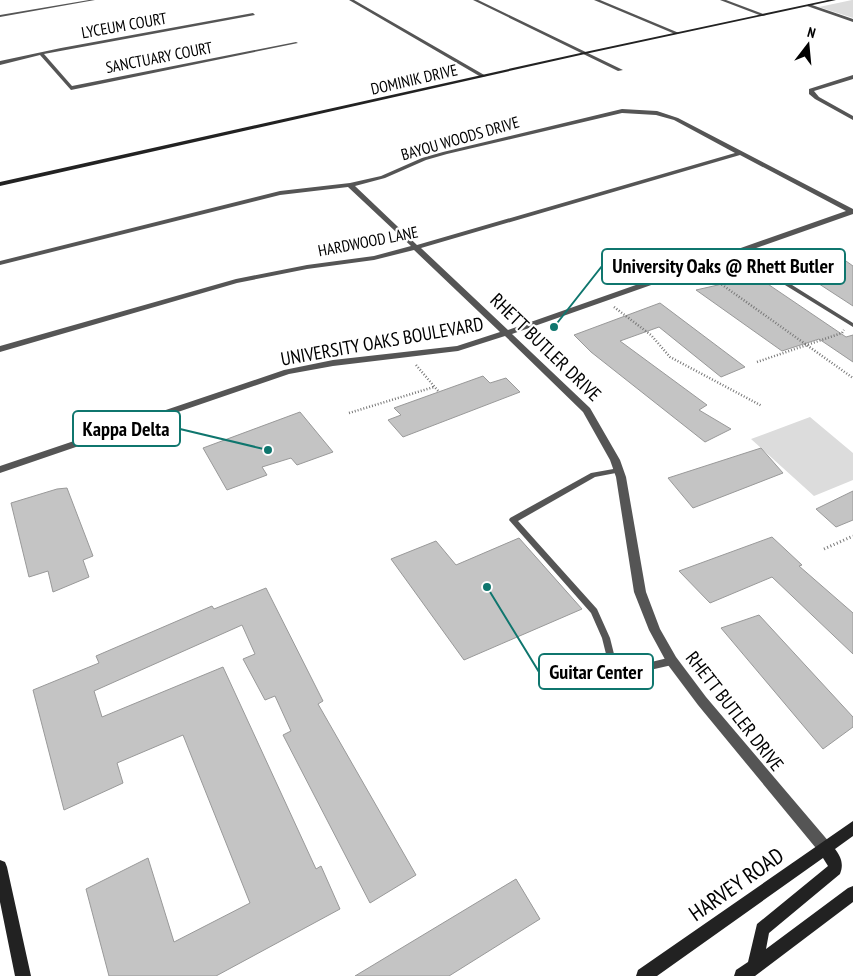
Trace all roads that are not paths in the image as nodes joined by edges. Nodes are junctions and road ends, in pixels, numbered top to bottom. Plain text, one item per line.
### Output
1 (94, 0) edge
2 (351, 0) edge
3 (475, 0) edge
4 (596, 0) edge
5 (722, 0) edge
6 (834, 0) edge
7 (809, 5) junction
8 (253, 14) dead end
9 (764, 15) junction
10 (0, 16) edge
11 (853, 21) edge
12 (677, 33) junction
13 (296, 43) dead end
14 (586, 53) junction
15 (41, 54) junction
16 (0, 64) edge
17 (620, 70) dead end
18 (483, 76) junction
19 (853, 77) edge
20 (853, 118) edge
21 (740, 153) junction
22 (0, 184) edge
23 (350, 185) junction
24 (853, 211) edge
25 (417, 247) junction
26 (744, 250) junction
27 (0, 263) edge
28 (851, 324) edge
29 (507, 333) junction
30 (0, 349) edge
31 (0, 470) edge
32 (619, 470) junction
33 (672, 661) junction
34 (853, 828) edge
35 (825, 848) junction
36 (0, 867) edge
37 (853, 892) edge
38 (755, 966) junction
39 (23, 976) edge
40 (644, 976) edge
41 (742, 976) edge

1 - 10 lane
2 - 18 street
3 - 14 street
4 - 12 street
5 - 9 street
6 - 7 street, DOMINIK DRIVE
7 - 9 street, DOMINIK DRIVE
7 - 11 street
8 - 15 street, LYCEUM COURT
9 - 12 street, DOMINIK DRIVE
12 - 14 street, DOMINIK DRIVE
13 - 15 street, SANCTUARY COURT
14 - 17 street
14 - 18 street, DOMINIK DRIVE
15 - 16 street, LYCEUM COURT
18 - 22 street, DOMINIK DRIVE
19 - 20 street
21 - 23 street, BAYOU WOODS DRIVE
21 - 24 street, BAYOU WOODS DRIVE
21 - 25 street, HARDWOOD LANE
23 - 25 street, RHETT BUTLER DRIVE
23 - 27 street, BAYOU WOODS DRIVE
24 - 26 street, UNIVERSITY OAKS BOULEVARD
25 - 29 street, RHETT BUTLER DRIVE
25 - 30 street, HARDWOOD LANE
26 - 28 lane
26 - 29 street, UNIVERSITY OAKS BOULEVARD
29 - 31 street, UNIVERSITY OAKS BOULEVARD
29 - 32 street, RHETT BUTLER DRIVE
32 - 33 street, RHETT BUTLER DRIVE
32 - 33 lane
33 - 35 street, RHETT BUTLER DRIVE
34 - 35 street, HARVEY ROAD
35 - 38 street
35 - 40 street, HARVEY ROAD
36 - 39 street
37 - 38 street
38 - 41 street

